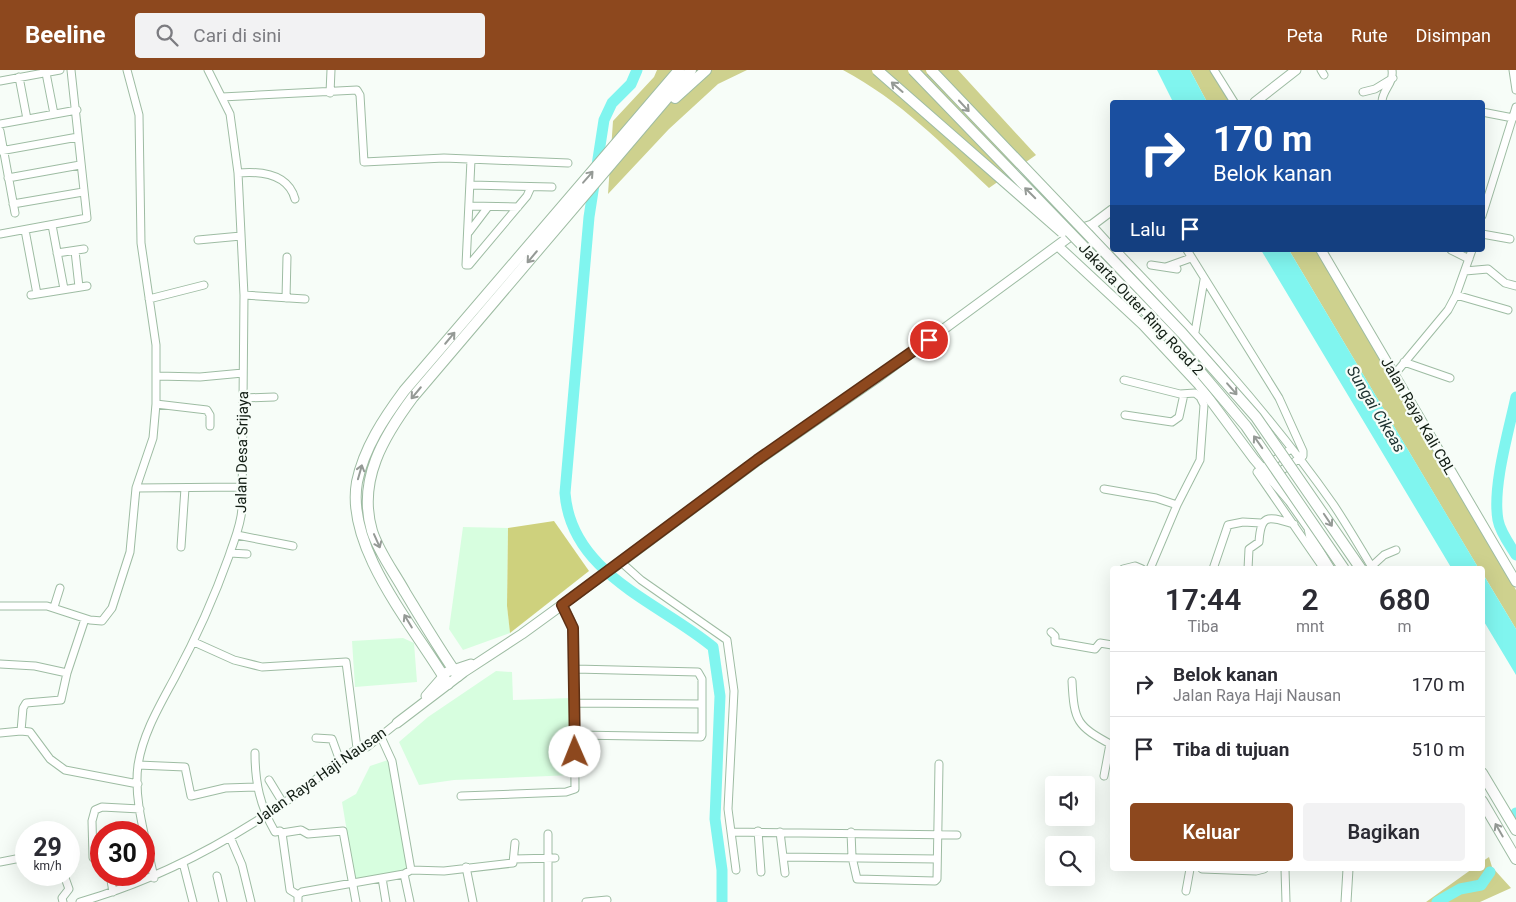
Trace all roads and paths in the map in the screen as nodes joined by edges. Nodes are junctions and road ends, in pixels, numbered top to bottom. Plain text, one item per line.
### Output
1 (60, 70) edge
2 (71, 70) edge
3 (127, 70) edge
4 (208, 70) edge
5 (331, 70) edge
6 (678, 70) edge
7 (692, 70) edge
8 (706, 70) edge
9 (877, 70) edge
10 (913, 70) edge
11 (931, 70) edge
12 (1214, 70) edge
13 (1296, 70) edge
14 (1392, 70) edge
15 (1514, 70) edge
16 (46, 73) junction
17 (19, 77) junction
18 (1393, 78) junction
19 (0, 81) edge
20 (1516, 90) edge
21 (1363, 92) dead end
22 (330, 93) junction
23 (222, 97) junction
24 (1233, 100) edge
25 (1258, 100) edge
26 (1383, 100) edge
27 (1516, 107) edge
28 (77, 110) junction
29 (1485, 113) edge
30 (54, 114) junction
31 (1513, 118) junction
32 (27, 119) junction
33 (0, 124) edge
34 (0, 131) edge
35 (78, 138) junction
36 (633, 139) junction
37 (2, 151) edge
38 (471, 160) junction
39 (568, 164) dead end
40 (80, 165) junction
41 (238, 174) junction
42 (8, 178) junction
43 (471, 185) junction
44 (530, 187) junction
45 (552, 187) dead end
46 (83, 192) junction
47 (295, 199) dead end
48 (1485, 202) edge
49 (13, 204) junction
50 (470, 206) junction
51 (488, 206) junction
52 (518, 207) junction
53 (15, 212) dead end
54 (1110, 212) edge
55 (52, 225) junction
56 (1092, 225) junction
57 (25, 230) junction
58 (468, 232) junction
59 (0, 234) edge
60 (1485, 235) edge
61 (241, 236) junction
62 (1510, 239) dead end
63 (198, 240) dead end
64 (1110, 244) edge
65 (1059, 247) junction
66 (84, 249) dead end
67 (75, 250) junction
68 (1118, 252) edge
69 (1188, 252) edge
70 (1325, 252) edge
71 (1455, 252) edge
72 (1471, 252) edge
73 (56, 253) junction
74 (287, 257) dead end
75 (1192, 258) junction
76 (1469, 260) junction
77 (1151, 266) dead end
78 (1166, 267) junction
79 (1106, 268) junction
80 (1177, 269) dead end
81 (1465, 271) junction
82 (1204, 280) junction
83 (87, 286) dead end
84 (204, 286) dead end
85 (1516, 286) edge
86 (78, 287) junction
87 (64, 289) junction
88 (244, 295) junction
89 (1456, 295) junction
90 (286, 298) junction
91 (149, 299) junction
92 (305, 299) dead end
93 (490, 299) junction
94 (1508, 310) dead end
95 (1195, 332) junction
96 (1404, 362) junction
97 (243, 373) junction
98 (1394, 375) junction
99 (157, 376) junction
100 (1450, 378) dead end
101 (1124, 380) dead end
102 (1197, 389) junction
103 (1184, 394) junction
104 (274, 397) dead end
105 (243, 398) junction
106 (156, 404) junction
107 (1125, 415) dead end
108 (210, 426) dead end
109 (1291, 448) junction
110 (1299, 459) junction
111 (1262, 468) junction
112 (1268, 480) junction
113 (242, 487) junction
114 (136, 488) junction
115 (185, 488) junction
116 (1104, 489) dead end
117 (1177, 505) junction
118 (1261, 523) junction
119 (1294, 524) junction
120 (237, 535) junction
121 (293, 546) dead end
122 (181, 547) dead end
123 (1396, 550) dead end
124 (230, 554) junction
125 (247, 554) dead end
126 (619, 563) junction
127 (1151, 566) edge
128 (1214, 566) edge
129 (1248, 566) edge
130 (1322, 566) edge
131 (1328, 566) edge
132 (1342, 566) edge
133 (1359, 566) edge
134 (1371, 566) edge
135 (1374, 566) edge
136 (1516, 582) edge
137 (60, 588) dead end
138 (562, 605) junction
139 (0, 606) edge
140 (54, 608) junction
141 (85, 619) junction
142 (1051, 632) dead end
143 (194, 642) junction
144 (1110, 645) edge
145 (0, 664) edge
146 (575, 669) junction
147 (67, 673) junction
148 (456, 673) junction
149 (446, 680) junction
150 (1072, 681) dead end
151 (574, 704) junction
152 (701, 704) junction
153 (397, 723) joint
154 (21, 731) junction
155 (0, 732) edge
156 (575, 735) junction
157 (316, 738) dead end
158 (380, 738) junction
159 (1110, 744) edge
160 (357, 748) junction
161 (1110, 749) edge
162 (255, 753) dead end
163 (340, 761) junction
164 (939, 764) dead end
165 (138, 765) junction
166 (1104, 776) dead end
167 (1485, 778) edge
168 (269, 780) dead end
169 (138, 784) junction
170 (257, 787) junction
171 (461, 796) dead end
172 (283, 804) junction
173 (1485, 807) edge
174 (140, 809) junction
175 (265, 815) junction
176 (92, 821) edge
177 (142, 821) edge
178 (1516, 830) edge
179 (758, 831) junction
180 (732, 832) junction
181 (780, 832) junction
182 (851, 832) junction
183 (282, 833) junction
184 (548, 834) dead end
185 (938, 834) junction
186 (957, 835) dead end
187 (230, 837) junction
188 (515, 843) dead end
189 (783, 857) junction
190 (852, 857) junction
191 (551, 858) junction
192 (15, 859) edge
193 (514, 859) junction
194 (937, 859) junction
195 (1516, 859) edge
196 (0, 862) edge
197 (183, 863) junction
198 (466, 867) junction
199 (736, 870) dead end
200 (1190, 871) edge
201 (1286, 871) edge
202 (1348, 871) edge
203 (408, 872) junction
204 (761, 872) dead end
205 (785, 873) dead end
206 (217, 876) dead end
207 (155, 877) edge
208 (382, 878) junction
209 (352, 883) junction
210 (68, 886) edge
211 (112, 886) edge
212 (131, 886) edge
213 (1186, 891) dead end
214 (113, 892) junction
215 (298, 898) edge
216 (607, 900) dead end
217 (63, 902) edge
218 (80, 902) edge
219 (193, 902) edge
220 (223, 902) edge
221 (251, 902) edge
222 (356, 902) edge
223 (386, 902) edge
224 (410, 902) edge
225 (473, 902) edge
226 (548, 902) edge
227 (586, 902) edge
228 (1286, 902) edge
229 (1346, 902) edge

1 - 16 street
2 - 28 street
3 - 91 street
4 - 23 street, Jalan Desa Srijaya
5 - 22 street
93 -> 6 highway
7 - 36 highway
8 - 36 highway
79 -> 9 highway, bridge
79 -> 10 highway, Jakarta Outer Ring Road 2, bridge
11 -> 133 highway, Jakarta Outer Ring Road 2, bridge
12 - 24 street
13 - 25 main road
14 - 18 street
15 - 20 street
16 - 17 street
16 - 30 street
17 - 19 street
17 - 32 street
18 - 21 street
18 - 26 street
22 - 23 street
22 - 38 street
23 - 41 street, Jalan Desa Srijaya
27 - 31 street
28 - 30 street
28 - 35 street
29 - 31 street
30 - 32 street
31 - 48 street
32 - 33 street
34 - 37 street
35 - 37 street
35 - 40 street
36 -> 93 highway
37 - 42 street
38 - 39 street
38 - 43 street
40 - 42 street
40 - 46 street
41 - 47 street
41 - 61 street, Jalan Desa Srijaya
42 - 49 street
43 - 44 street
43 - 50 street
44 - 45 street
44 - 52 street
46 - 49 street
46 - 55 street
49 - 53 street
50 - 51 street
50 - 58 street
51 - 52 street
51 - 58 street
52 - 58 street
54 - 56 main road, Jalan Raya Haji Nausan
55 - 57 street
55 - 73 street
56 - 64 street
56 - 65 main road, Jalan Raya Haji Nausan
57 - 59 street
57 - 87 street
60 - 62 street
61 - 63 street
61 - 88 street, Jalan Desa Srijaya
65 - 102 main road
65 - 126 main road, Jalan Raya Haji Nausan
66 - 67 street
67 - 73 street
67 - 86 street
68 - 95 street
69 - 75 street
70 - 98 main road, Jalan Raya Kali CBL
71 - 76 street
72 - 76 street
73 - 87 street
74 - 90 street
75 - 78 street
75 - 82 street
76 - 81 street
77 - 78 street
78 - 80 street
132 -> 79 highway, Jakarta Outer Ring Road 2, bridge
81 - 85 street
81 - 89 street
82 - 95 street
82 - 110 street
83 - 86 street
84 - 91 street
86 - 87 street
88 - 90 street
88 - 97 street, Jalan Desa Srijaya
89 - 94 street
89 - 96 street
90 - 92 street
91 - 99 street
93 -> 148 highway
149 -> 93 highway
95 - 109 street
96 - 98 street
96 - 100 street
97 - 99 street
97 - 105 street, Jalan Desa Srijaya
98 - 136 main road, Jalan Raya Kali CBL
99 - 106 street
101 - 103 street
102 - 103 street
102 - 111 main road
102 - 117 street
103 - 107 street
104 - 105 street
105 - 113 street, Jalan Desa Srijaya
106 - 108 street
106 - 114 street
109 - 110 street
109 - 111 street
110 - 112 street
110 - 134 street
111 - 112 main road
112 - 119 street
112 - 131 main road
113 - 115 street
113 - 120 street, Jalan Desa Srijaya
114 - 115 street
114 - 141 street
115 - 122 street
116 - 117 street
117 - 127 street
118 - 119 street
118 - 128 street
118 - 129 street
119 - 130 street
120 - 121 street
120 - 124 street, Jalan Desa Srijaya
123 - 135 street
124 - 125 street
124 - 143 street, Jalan Desa Srijaya
126 - 138 main road, Jalan Raya Haji Nausan
126 - 180 street
137 - 140 street
138 - 146 street
138 - 148 main road, Jalan Raya Haji Nausan
139 - 140 street
140 - 141 street
141 - 147 street
142 - 144 street
143 - 160 street
143 - 165 street, Jalan Desa Srijaya
145 - 147 street
146 - 151 street
146 - 152 street
147 - 154 street
148 - 149 main road, Jalan Raya Haji Nausan
149 - 153 main road, Jalan Raya Haji Nausan
150 - 159 street
151 - 152 street
151 - 156 street
152 - 156 street
153 - 158 street, Jalan Raya Haji Nausan
154 - 155 street
154 - 169 street
156 - 171 street
157 - 163 street
158 - 160 street, Jalan Raya Haji Nausan
158 - 203 street
160 - 163 street, Jalan Raya Haji Nausan
161 - 166 street
162 - 170 street
163 - 172 street, Jalan Raya Haji Nausan
164 - 185 street
165 - 169 street, Jalan Desa Srijaya
165 - 170 street
167 - 178 highway
168 - 172 street
169 - 174 street, Jalan Desa Srijaya
170 - 175 street
172 - 175 street, Jalan Raya Haji Nausan
195 -> 173 highway
174 - 176 street
174 - 177 street, Jalan Desa Srijaya
175 - 183 street
175 - 187 street, Jalan Raya Haji Nausan
179 - 180 street
179 - 181 street
179 - 204 street
180 - 199 street
181 - 182 street
181 - 189 street
182 - 185 street
182 - 190 street
183 - 209 street
183 - 215 street
184 - 191 street
185 - 186 street
185 - 194 street
187 - 197 street, Jalan Raya Haji Nausan
187 - 221 street
188 - 193 street
189 - 190 street
189 - 205 street
190 - 194 street
190 - 194 street
191 - 193 street
191 - 226 street
192 - 196 street
193 - 198 street
197 - 207 street, Jalan Raya Haji Nausan
197 - 219 street
198 - 203 street
198 - 225 street
200 - 213 street
201 - 228 street
202 - 229 main road
203 - 208 street
203 - 224 street
206 - 220 street
208 - 209 street
208 - 223 street
209 - 215 street
209 - 222 street
210 - 217 street
211 - 214 street
212 - 214 street, Jalan Raya Haji Nausan
214 - 218 street, Jalan Raya Haji Nausan
216 - 227 street

